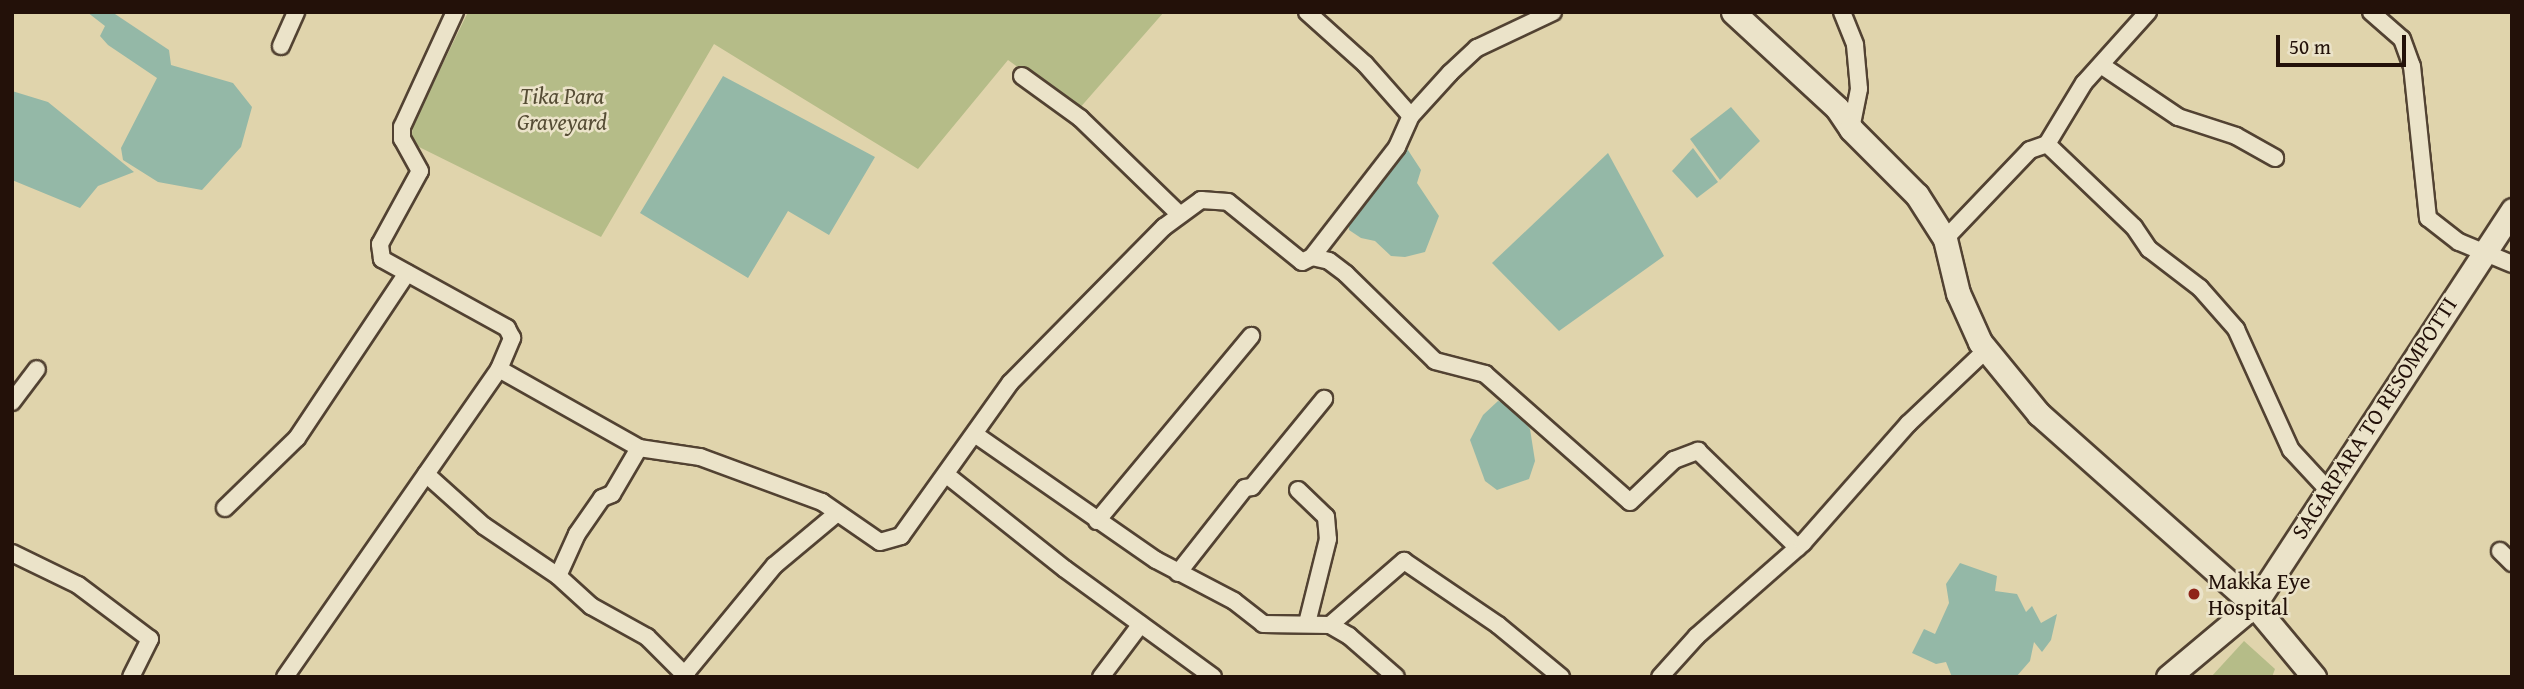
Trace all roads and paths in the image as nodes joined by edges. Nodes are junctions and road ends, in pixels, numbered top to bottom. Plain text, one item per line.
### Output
1 (296, 12) edge
2 (455, 12) edge
3 (1307, 12) edge
4 (1553, 12) edge
5 (1733, 12) edge
6 (1842, 12) edge
7 (2148, 12) edge
8 (2371, 12) edge
9 (281, 46) dead end
10 (2101, 65) junction
11 (1022, 76) dead end
12 (1411, 116) junction
13 (1851, 129) junction
14 (2047, 144) junction
15 (2275, 158) dead end
16 (2512, 210) edge
17 (1180, 215) junction
18 (1945, 239) junction
19 (2483, 252) junction
20 (1312, 257) junction
21 (2512, 264) edge
22 (407, 273) junction
23 (1251, 336) dead end
24 (1987, 349) junction
25 (37, 369) dead end
26 (499, 369) junction
27 (1324, 399) dead end
28 (12, 402) edge
29 (976, 435) junction
30 (639, 448) junction
31 (426, 474) junction
32 (948, 476) junction
33 (1298, 490) dead end
34 (2328, 490) junction
35 (225, 508) dead end
36 (836, 514) junction
37 (1097, 521) junction
38 (1798, 548) junction
39 (12, 553) edge
40 (1178, 573) junction
41 (558, 576) junction
42 (2254, 605) junction
43 (1307, 623) junction
44 (1141, 624) junction
45 (1329, 625) junction
46 (686, 675) edge
47 (131, 677) edge
48 (285, 677) edge
49 (1101, 677) edge
50 (1213, 677) edge
51 (1396, 677) edge
52 (1561, 677) edge
53 (1660, 677) edge
54 (2168, 677) edge
55 (2314, 677) edge

1 - 9 street
2 - 22 street
3 - 12 street
4 - 12 street
5 - 13 main road
6 - 13 street
7 - 10 street
8 - 19 street
10 - 14 street
10 - 15 street
11 - 17 street
12 - 20 street
13 - 18 main road
14 - 18 street
14 - 34 street
16 - 19 main road, SAGARPARA TO RESOMPOTTI
17 - 20 street
17 - 29 street
18 - 24 main road
19 - 21 street
19 - 34 main road, SAGARPARA TO RESOMPOTTI
20 - 38 street
22 - 26 street
22 - 35 street
23 - 37 street
24 - 38 street
24 - 42 main road
25 - 28 street
26 - 30 street
26 - 31 street
27 - 40 street
29 - 32 street
29 - 37 street
30 - 36 street
30 - 41 street
31 - 41 street
31 - 48 street
32 - 36 street
32 - 44 street
33 - 43 street
34 - 42 main road, SAGARPARA TO RESOMPOTTI
36 - 46 street
37 - 40 street
38 - 53 street
39 - 47 street
40 - 43 street
41 - 46 street
42 - 54 main road, SAGARPARA TO RESOMPOTTI
42 - 55 main road
43 - 45 street
44 - 49 street
44 - 50 street
45 - 51 street
45 - 52 street

